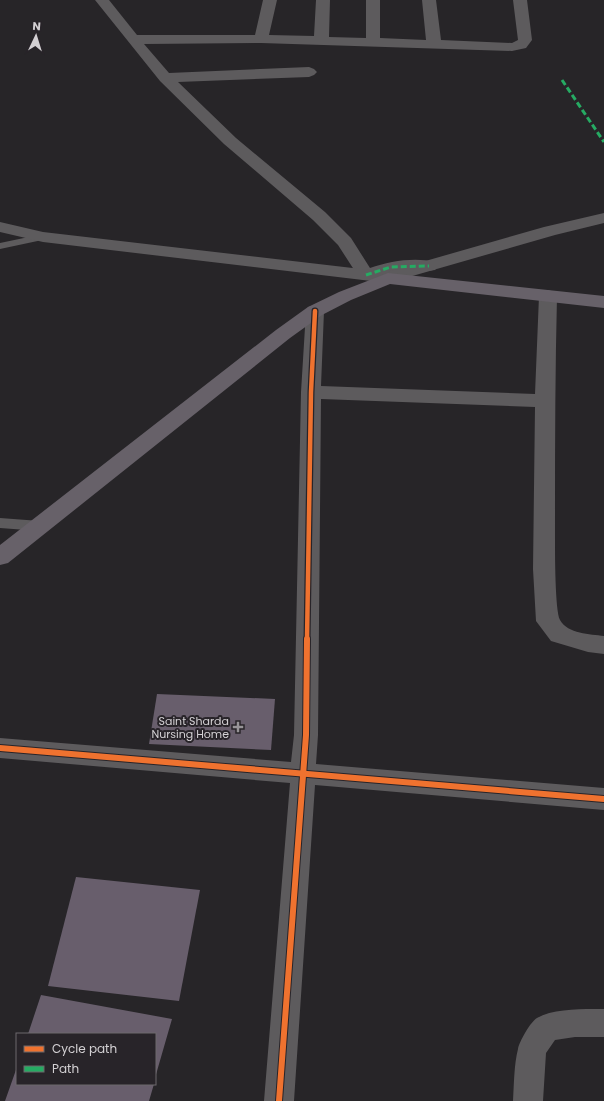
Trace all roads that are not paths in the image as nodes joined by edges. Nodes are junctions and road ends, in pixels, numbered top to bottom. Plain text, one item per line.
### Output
1 (102, 0) edge
2 (270, 0) edge
3 (323, 0) edge
4 (373, 0) edge
5 (429, 0) edge
6 (520, 0) edge
7 (261, 39) junction
8 (133, 40) junction
9 (321, 41) junction
10 (372, 43) junction
11 (434, 45) junction
12 (309, 72) dead end
13 (166, 78) junction
14 (604, 218) edge
15 (0, 228) edge
16 (43, 237) junction
17 (0, 246) edge
18 (429, 266) junction
19 (366, 275) junction
20 (388, 278) junction
21 (548, 296) junction
22 (604, 302) edge
23 (315, 311) junction
24 (311, 392) junction
25 (545, 401) junction
26 (0, 523) edge
27 (40, 526) junction
28 (0, 556) edge
29 (604, 645) edge
30 (0, 748) edge
31 (304, 773) junction
32 (604, 799) edge
33 (604, 1023) edge
34 (279, 1101) edge
35 (528, 1101) edge

1 - 8 street
2 - 7 street
3 - 9 street
4 - 10 street
5 - 11 street
6 - 11 street
7 - 8 street
7 - 9 street
8 - 13 street
9 - 10 street
10 - 11 street
12 - 13 street
13 - 19 street
14 - 18 street
15 - 16 street
16 - 17 lane
16 - 19 street
18 - 19 street
18 - 20 street
19 - 20 street
20 - 21 main road
20 - 23 main road
21 - 22 main road
21 - 25 street
23 - 24 street
23 - 27 main road
24 - 25 street
24 - 31 street
25 - 29 street
26 - 27 lane
27 - 28 main road
30 - 31 street
31 - 32 street
31 - 34 street
33 - 35 street

